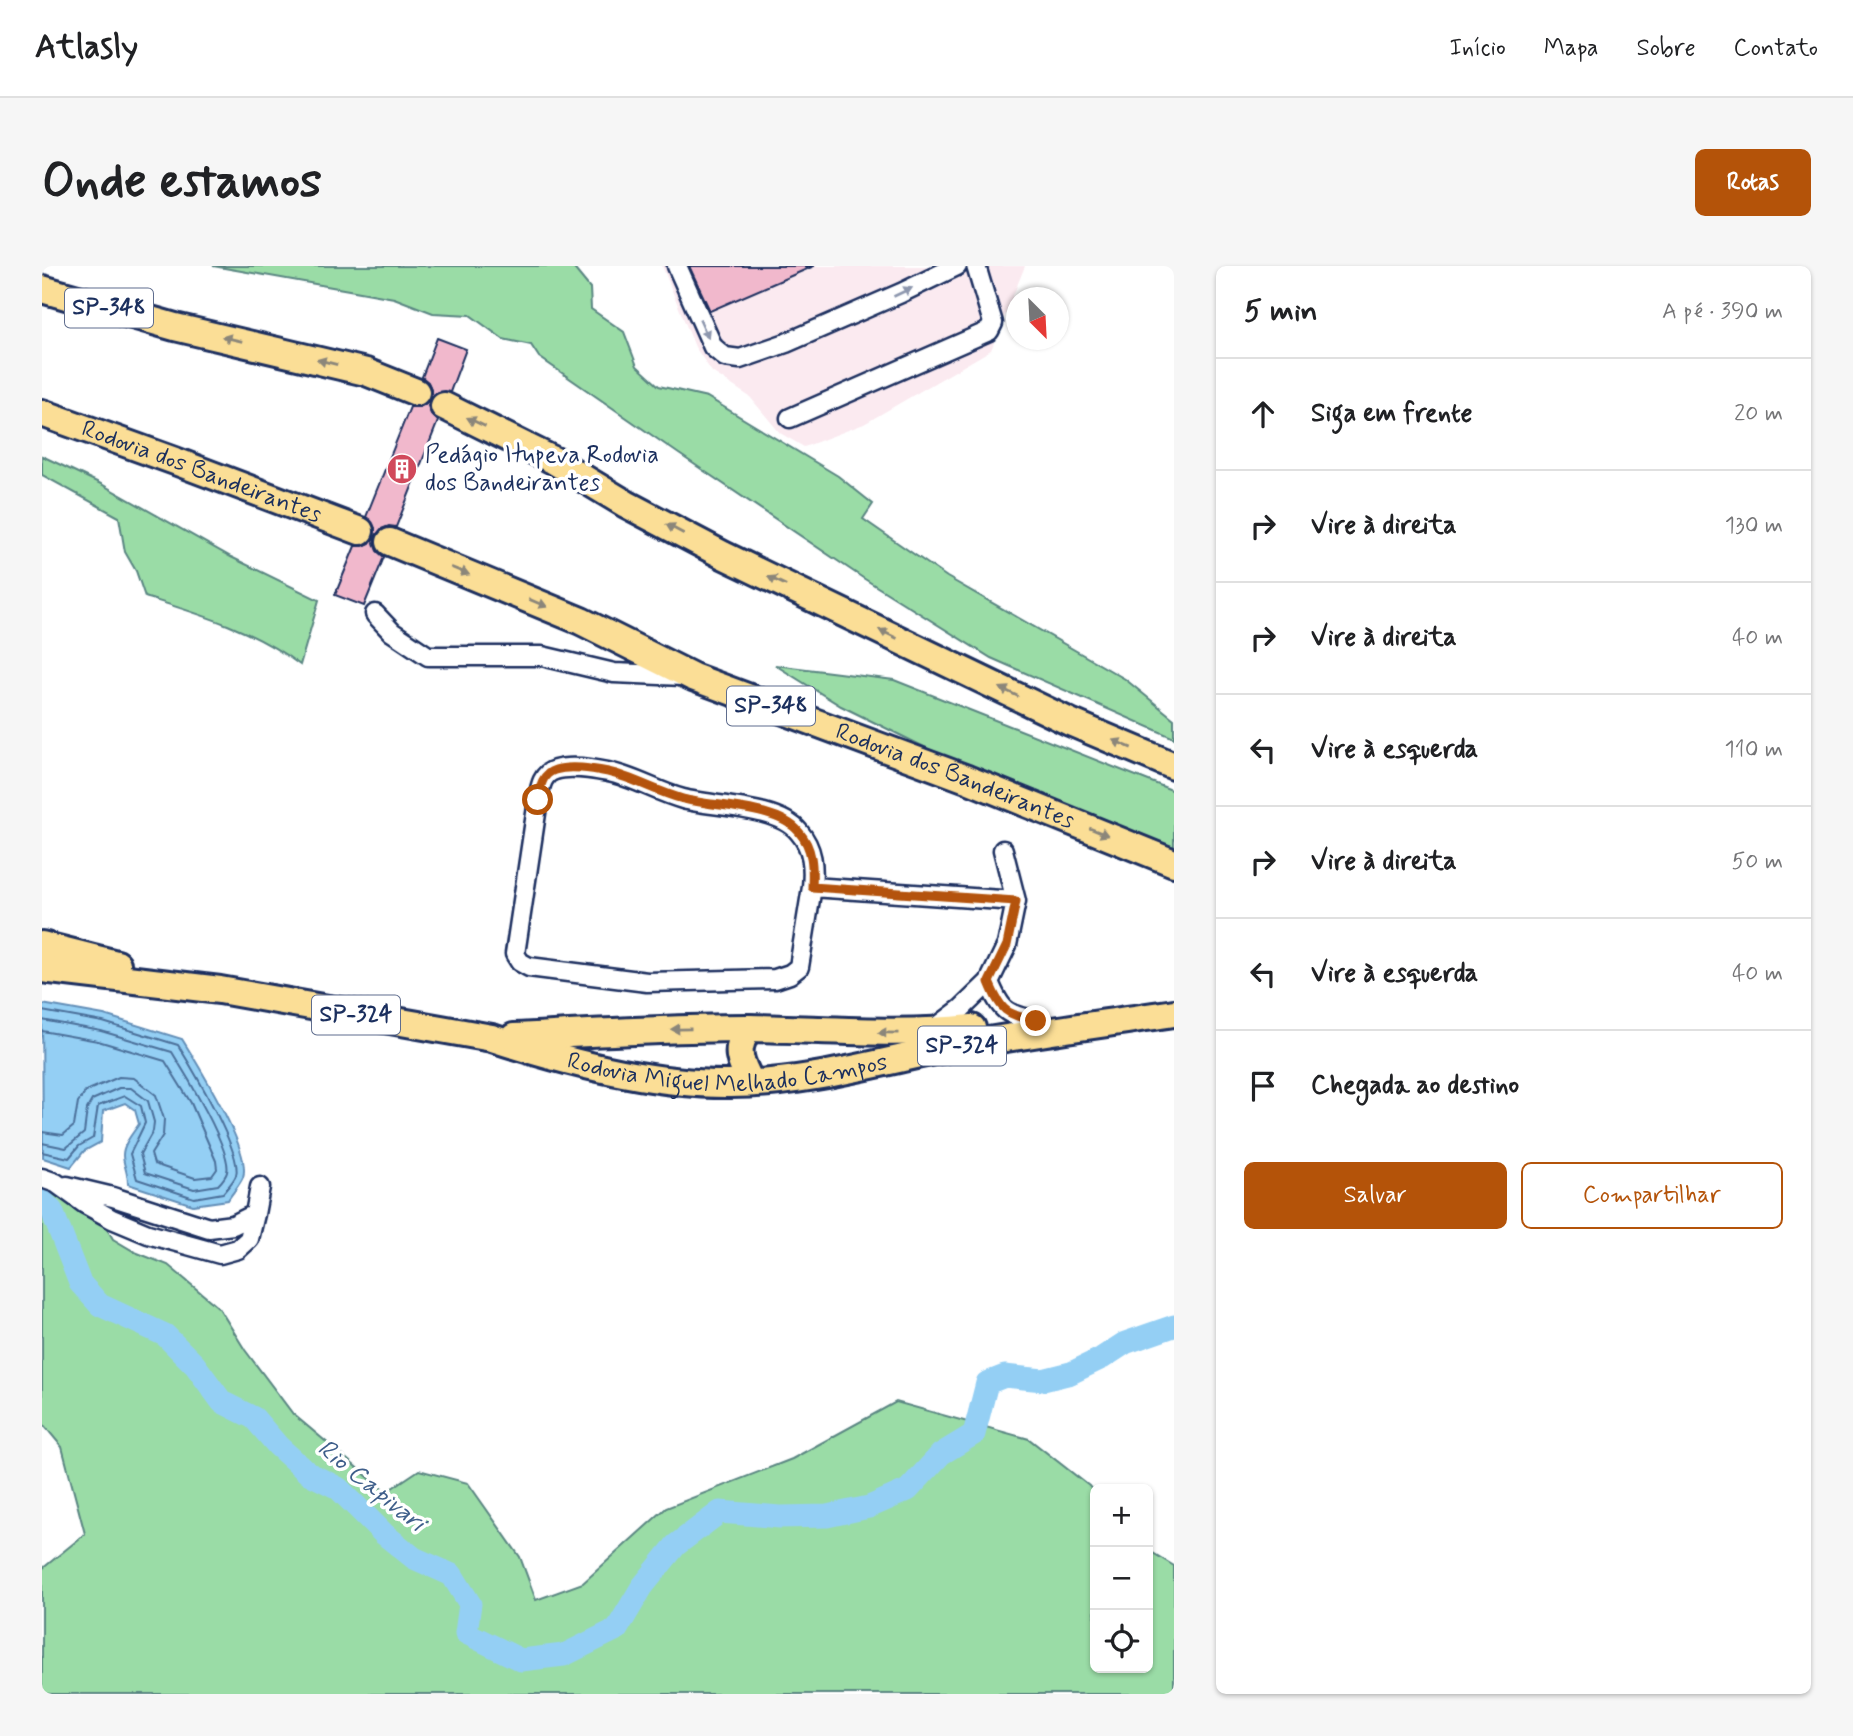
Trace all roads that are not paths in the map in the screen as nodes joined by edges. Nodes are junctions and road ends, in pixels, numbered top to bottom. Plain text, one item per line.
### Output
1 (677, 266) edge
2 (957, 266) edge
3 (976, 266) edge
4 (42, 289) edge
5 (416, 392) dead end
6 (444, 406) dead end
7 (42, 413) edge
8 (790, 418) dead end
9 (360, 531) dead end
10 (390, 542) dead end
11 (375, 614) dead end
12 (694, 677) junction
13 (1174, 766) edge
14 (1003, 850) dead end
15 (1174, 863) edge
16 (812, 887) junction
17 (1016, 901) junction
18 (42, 945) edge
19 (42, 969) edge
20 (989, 982) junction
21 (220, 990) junction
22 (1174, 998) edge
23 (1174, 1013) edge
24 (1036, 1021) junction
25 (749, 1028) junction
26 (930, 1032) junction
27 (492, 1038) junction
28 (751, 1083) junction
29 (49, 1180) edge
30 (260, 1187) dead end
31 (255, 1214) junction

1 -> 2 lane
3 - 8 lane
5 -> 4 highway, SP-348
13 -> 6 highway
7 - 9 highway, Rodovia dos Bandeirantes
10 -> 12 highway, Rodovia dos Bandeirantes / SP-348
11 - 12 lane
12 -> 15 highway, Rodovia dos Bandeirantes / SP-348
14 - 17 lane
16 - 16 lane
16 - 17 lane
17 - 20 lane
18 - 21 highway, Rodovia Miguel Melhado Campos / SP-324
19 - 21 highway, Rodovia Miguel Melhado Campos / SP-324
20 - 24 lane
20 - 26 lane
21 - 27 highway, Rodovia Miguel Melhado Campos / SP-324
22 - 24 highway, Rodovia Miguel Melhado Campos / SP-324
23 - 28 highway, Rodovia Miguel Melhado Campos / SP-324
24 - 26 highway, Rodovia Miguel Melhado Campos / SP-324
26 -> 25 highway, Rodovia Miguel Melhado Campos / SP-324
25 -> 27 highway, Rodovia Miguel Melhado Campos / SP-324
25 - 28 highway
27 - 28 highway, Rodovia Miguel Melhado Campos / SP-324
29 - 31 lane
29 - 31 lane
30 - 31 lane

